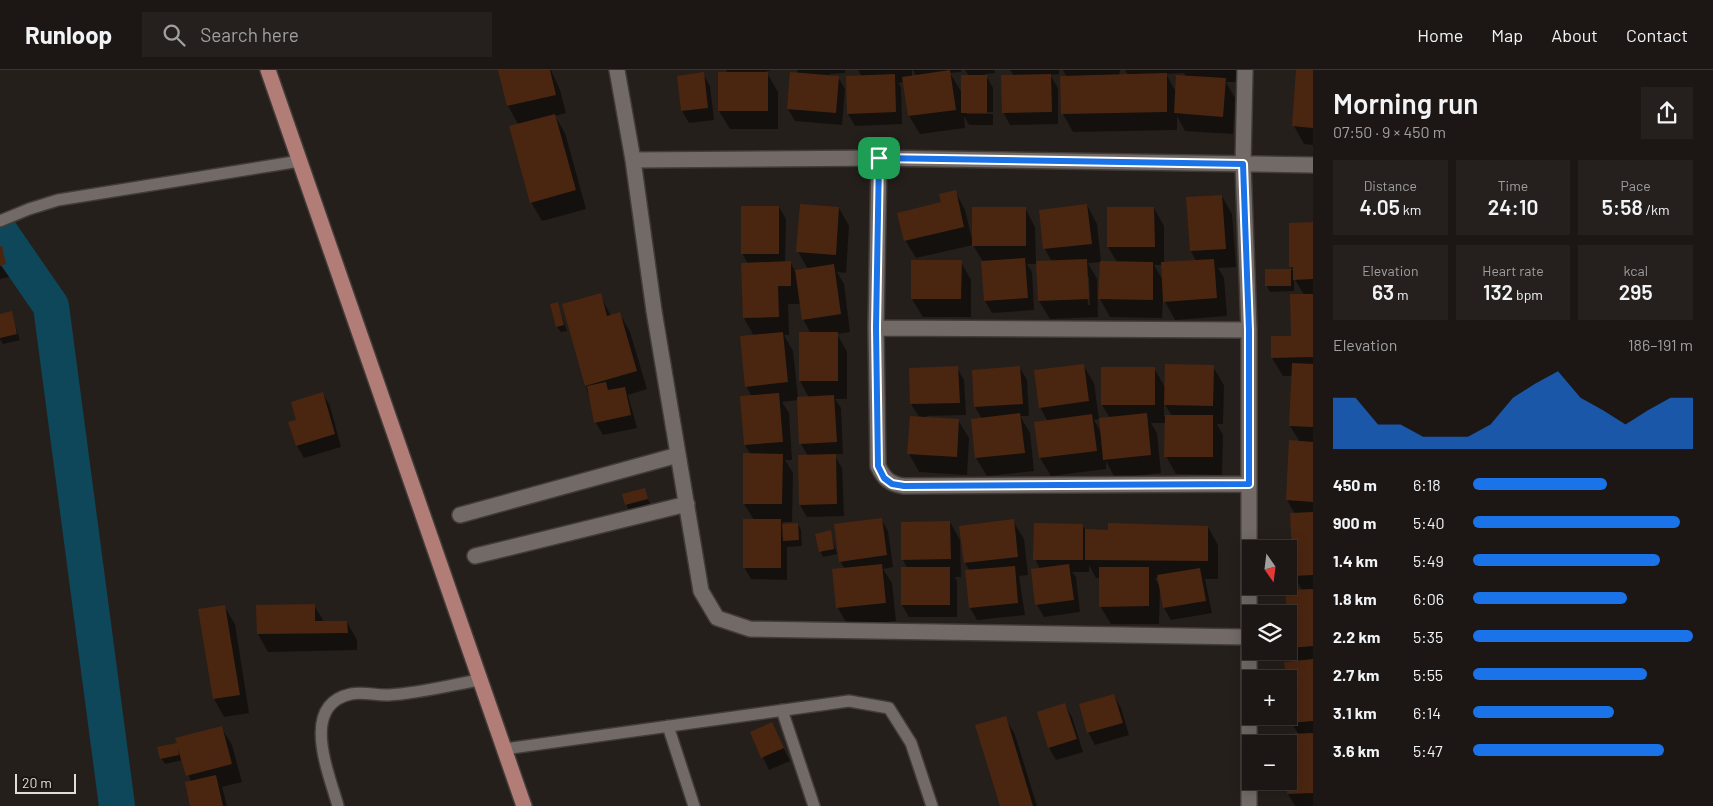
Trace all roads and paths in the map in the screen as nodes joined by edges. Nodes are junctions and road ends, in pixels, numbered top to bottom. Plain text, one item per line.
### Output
1 (268, 70) edge
2 (617, 70) edge
3 (1245, 70) edge
4 (879, 158) junction
5 (633, 160) junction
6 (300, 161) junction
7 (1243, 164) junction
8 (1313, 165) edge
9 (0, 221) edge
10 (876, 328) junction
11 (1249, 330) junction
12 (678, 455) junction
13 (1249, 484) junction
14 (687, 504) junction
15 (460, 515) dead end
16 (475, 556) dead end
17 (1247, 605) edge
18 (1242, 637) edge
19 (1247, 660) edge
20 (479, 680) junction
21 (782, 710) junction
22 (668, 726) junction
23 (504, 749) junction
24 (338, 806) edge
25 (524, 806) edge
26 (694, 806) edge
27 (814, 806) edge
28 (932, 806) edge
29 (1249, 806) edge

1 - 6 main road
2 - 5 street
3 - 7 street
4 - 5 street
4 - 7 street
4 - 10 street
5 - 12 street
6 - 9 lane
6 - 20 main road
7 - 8 street
7 - 11 street
10 - 11 street
10 - 13 street
11 - 13 street
12 - 14 street
12 - 15 street
13 - 17 street
14 - 16 street
14 - 18 street
19 - 29 street
20 - 23 main road
20 - 24 lane
21 - 22 lane
21 - 27 lane
21 - 28 lane
22 - 23 lane
22 - 26 lane
23 - 25 main road

